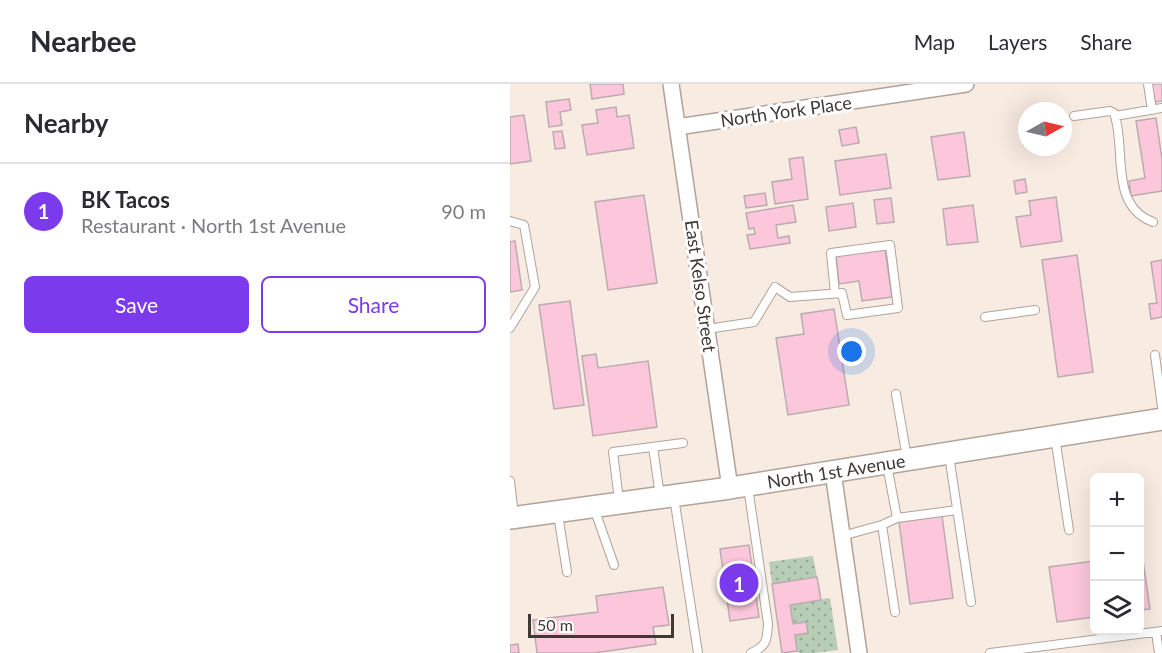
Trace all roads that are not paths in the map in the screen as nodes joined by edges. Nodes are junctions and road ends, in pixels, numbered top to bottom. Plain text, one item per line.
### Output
1 (671, 84) edge
2 (966, 84) edge
3 (1148, 84) edge
4 (1162, 108) edge
5 (1152, 110) junction
6 (1074, 116) dead end
7 (1115, 116) junction
8 (677, 127) junction
9 (510, 221) edge
10 (1153, 222) dead end
11 (835, 293) junction
12 (1035, 310) dead end
13 (985, 317) dead end
14 (510, 328) edge
15 (707, 329) junction
16 (1155, 355) dead end
17 (896, 394) dead end
18 (1162, 407) edge
19 (1162, 418) edge
20 (1055, 436) junction
21 (683, 443) dead end
22 (653, 447) junction
23 (949, 453) junction
24 (897, 461) junction
25 (832, 472) junction
26 (510, 481) edge
27 (739, 487) junction
28 (667, 496) junction
29 (620, 503) junction
30 (593, 506) junction
31 (957, 510) junction
32 (557, 511) junction
33 (512, 518) edge
34 (897, 518) junction
35 (882, 525) junction
36 (1069, 530) dead end
37 (842, 536) junction
38 (614, 565) dead end
39 (567, 572) dead end
40 (971, 602) dead end
41 (895, 612) dead end
42 (1159, 631) edge
43 (698, 653) edge
44 (751, 653) edge
45 (859, 653) edge
46 (990, 653) edge
47 (1159, 653) edge

1 - 8 street, East Kelso Street
2 - 8 street, North York Place
3 - 5 lane
4 - 5 lane
5 - 7 lane
6 - 7 lane
7 - 10 lane
8 - 15 street, East Kelso Street
9 - 14 lane
11 - 11 lane
11 - 15 lane
12 - 13 lane
15 - 27 street, East Kelso Street
16 - 18 lane
17 - 24 lane
19 - 20 main road, North 1st Avenue
20 - 23 main road, North 1st Avenue
20 - 36 lane
21 - 22 lane
22 - 28 lane
22 - 29 lane
23 - 24 main road, North 1st Avenue
23 - 31 lane
24 - 25 main road, North 1st Avenue
24 - 34 lane
25 - 27 main road, North 1st Avenue
25 - 37 street
26 - 33 lane
27 - 28 main road, North 1st Avenue
27 - 44 lane
28 - 29 main road, North 1st Avenue
28 - 43 lane
29 - 30 main road, North 1st Avenue
30 - 32 main road, North 1st Avenue
30 - 38 lane
31 - 34 lane
31 - 40 lane
32 - 33 main road, North 1st Avenue
32 - 39 lane
34 - 35 lane
35 - 37 lane
35 - 41 lane
37 - 45 street
42 - 46 lane
42 - 47 lane

